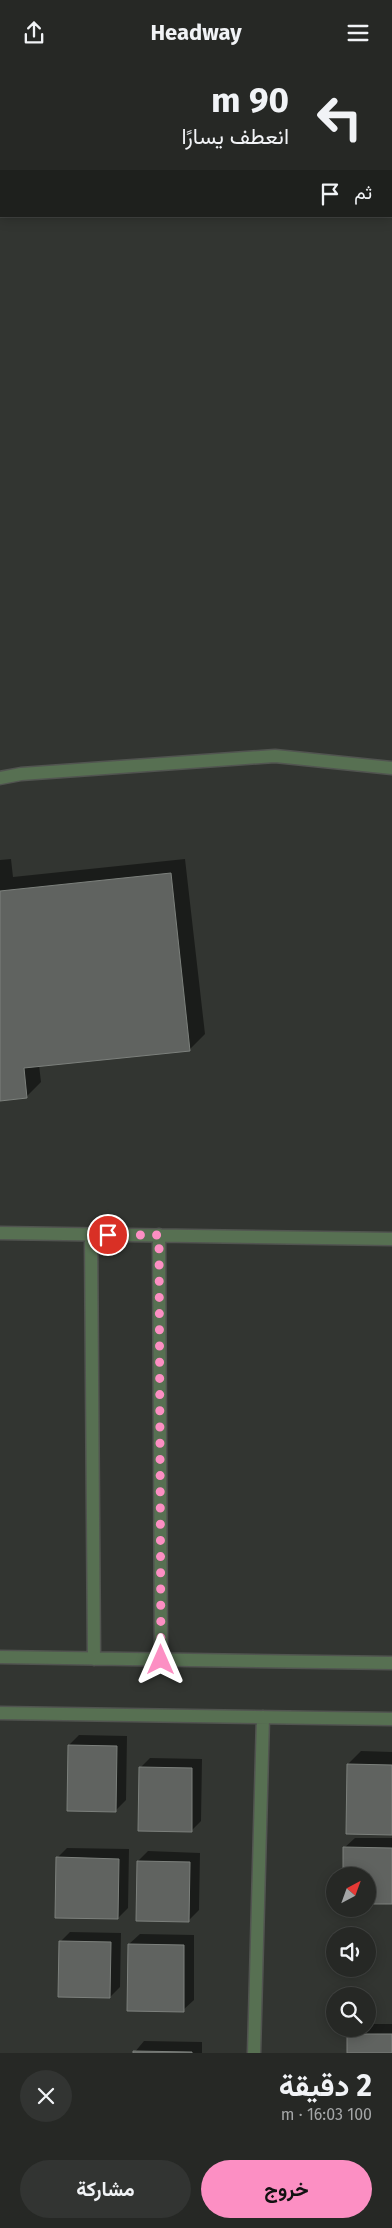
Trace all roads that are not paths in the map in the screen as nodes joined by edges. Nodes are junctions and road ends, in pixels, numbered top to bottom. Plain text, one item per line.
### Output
1 (392, 768) edge
2 (0, 778) edge
3 (0, 1233) edge
4 (91, 1235) junction
5 (159, 1235) junction
6 (392, 1239) edge
7 (0, 1657) edge
8 (94, 1659) junction
9 (161, 1660) junction
10 (392, 1663) edge
11 (0, 1713) edge
12 (263, 1717) junction
13 (392, 1719) edge
14 (254, 2053) edge

1 - 2 street
3 - 4 street
4 - 5 street
4 - 8 street
5 - 6 street
5 - 9 street
7 - 8 street
8 - 9 street
9 - 10 street
11 - 12 street
12 - 13 street
12 - 14 street

